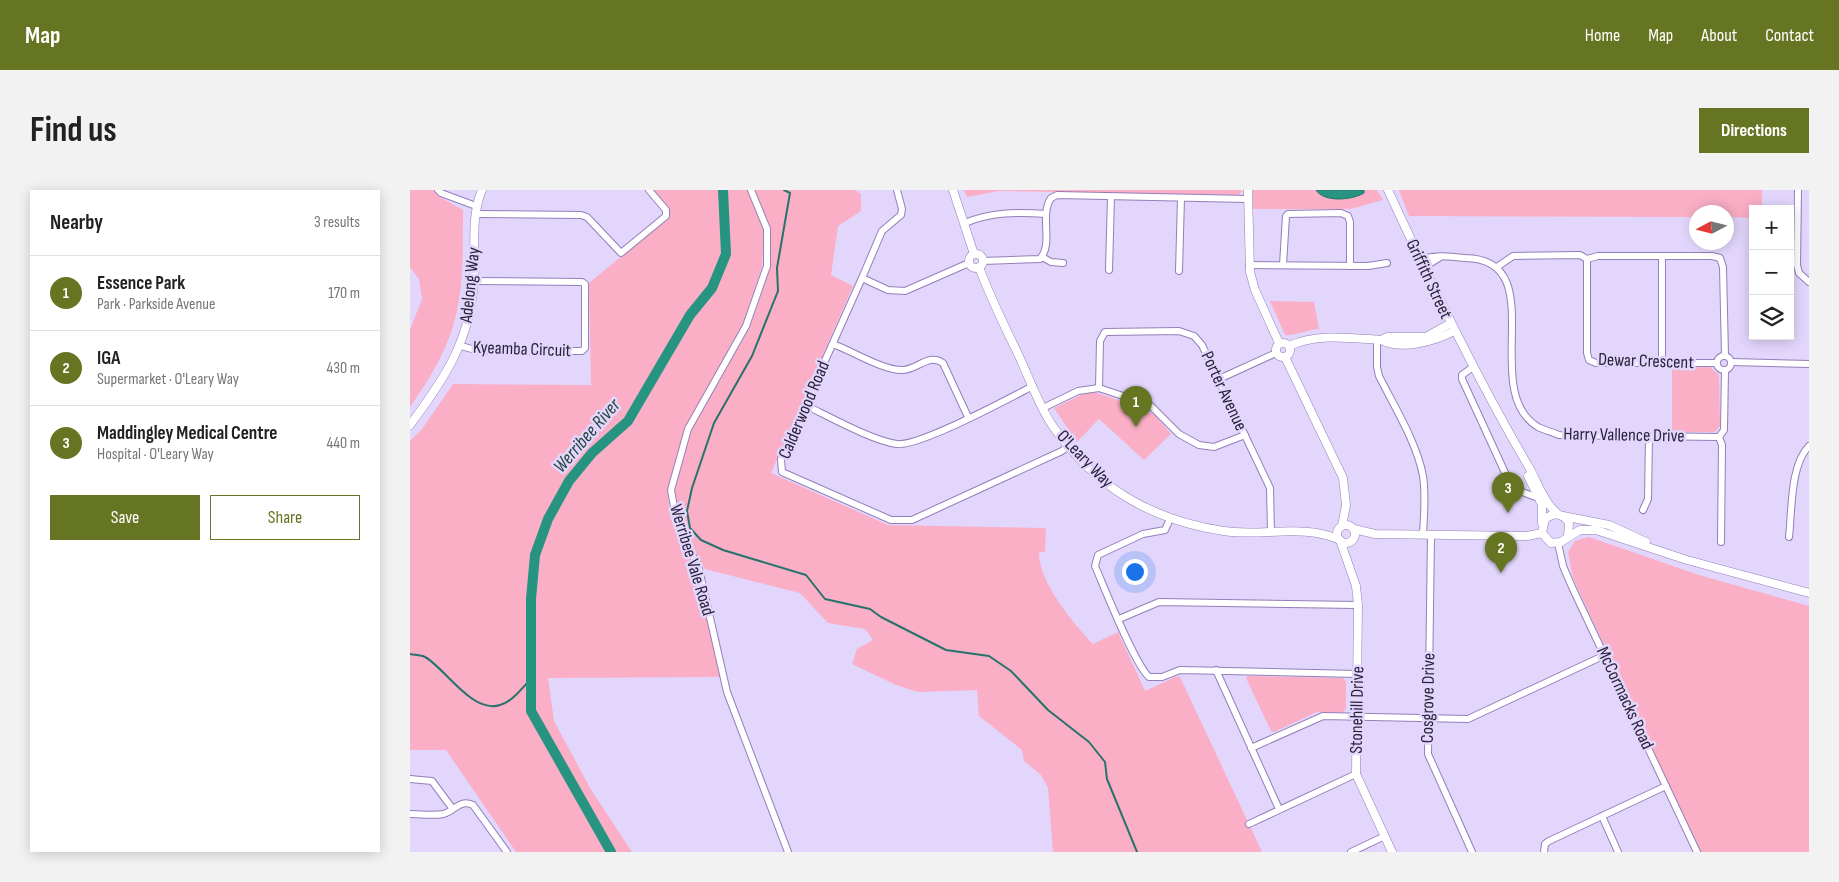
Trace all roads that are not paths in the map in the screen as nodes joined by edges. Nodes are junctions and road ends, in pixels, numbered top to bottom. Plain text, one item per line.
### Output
1 (438, 190) edge
2 (482, 190) edge
3 (649, 190) edge
4 (751, 190) edge
5 (897, 190) edge
6 (952, 190) edge
7 (1248, 190) edge
8 (1388, 190) edge
9 (1798, 190) edge
10 (1111, 196) junction
11 (1181, 198) junction
12 (1248, 199) junction
13 (476, 210) junction
14 (1046, 214) junction
15 (965, 223) junction
16 (974, 254) junction
17 (1662, 256) junction
18 (1042, 257) junction
19 (1587, 260) junction
20 (969, 263) junction
21 (1063, 263) dead end
22 (1388, 263) dead end
23 (1422, 263) junction
24 (981, 264) junction
25 (1249, 265) junction
26 (1283, 265) junction
27 (1350, 266) junction
28 (1496, 267) junction
29 (1109, 270) dead end
30 (1179, 271) dead end
31 (862, 278) junction
32 (474, 281) junction
33 (1809, 282) edge
34 (1451, 323) junction
35 (1454, 331) junction
36 (1379, 340) junction
37 (833, 344) junction
38 (1280, 344) junction
39 (461, 346) junction
40 (1289, 346) junction
41 (1276, 353) junction
42 (1725, 356) junction
43 (1285, 357) junction
44 (1731, 362) junction
45 (1662, 363) junction
46 (1717, 363) junction
47 (1809, 364) edge
48 (1473, 367) junction
49 (1725, 370) junction
50 (1219, 379) junction
51 (1033, 386) junction
52 (1099, 388) junction
53 (805, 405) junction
54 (1043, 408) junction
55 (968, 418) junction
56 (410, 425) edge
57 (1245, 435) junction
58 (1649, 436) junction
59 (1719, 437) junction
60 (1068, 446) junction
61 (1809, 446) edge
62 (1516, 449) junction
63 (1538, 498) junction
64 (1346, 505) junction
65 (1643, 510) dead end
66 (1561, 515) junction
67 (1170, 520) junction
68 (1542, 523) junction
69 (1341, 526) junction
70 (1353, 528) junction
71 (1271, 532) junction
72 (1542, 532) junction
73 (1314, 533) junction
74 (1375, 534) junction
75 (1427, 535) junction
76 (1568, 537) junction
77 (1789, 538) dead end
78 (1340, 540) junction
79 (1352, 540) junction
80 (1721, 542) dead end
81 (1558, 543) junction
82 (1660, 550) junction
83 (1347, 561) junction
84 (1809, 593) edge
85 (1358, 605) junction
86 (1119, 619) junction
87 (1605, 655) junction
88 (1216, 670) junction
89 (1357, 674) junction
90 (1356, 716) junction
91 (1427, 718) junction
92 (1252, 748) junction
93 (1356, 774) junction
94 (410, 779) edge
95 (1666, 786) junction
96 (452, 808) junction
97 (1279, 809) junction
98 (410, 814) edge
99 (1602, 816) junction
100 (1249, 824) dead end
101 (1385, 836) junction
102 (507, 852) edge
103 (788, 852) edge
104 (1350, 852) edge
105 (1392, 852) edge
106 (1472, 852) edge
107 (1544, 852) edge
108 (1618, 852) edge
109 (1697, 852) edge

1 - 13 street
2 - 13 street, Adelong Way
3 - 13 street
4 - 103 street, Werribee Vale Road
5 - 31 street, Calderwood Road
6 - 15 street
7 - 12 street
8 - 23 street, Griffith Street
9 - 33 street
10 - 11 street
10 - 14 street
10 - 29 street
11 - 12 street
11 - 30 street
12 - 25 street
13 - 32 street, Adelong Way
14 - 15 street
14 - 18 street
15 - 16 street
16 - 20 street
16 - 24 street
17 - 19 street
17 - 42 street
17 - 45 street
18 - 21 street
18 - 24 street
19 - 28 street
19 - 45 street, Dewar Crescent
20 - 24 street
20 - 31 street
22 - 27 street
23 - 28 street
23 - 34 street, Griffith Street
24 - 51 street, O'Leary Way
25 - 26 street
25 - 38 street
26 - 27 street
26 - 27 street
28 - 58 street, Harry Vallence Drive
31 - 37 street, Calderwood Road
32 - 39 street, Adelong Way
32 - 39 street, Kyeamba Circuit
34 - 35 street, Griffith Street
34 - 36 street
35 - 36 street
35 - 48 street, Griffith Street
36 - 40 street
36 - 75 street, Cosgrove Drive
37 - 53 street, Calderwood Road
37 - 55 street
38 - 40 street
38 - 41 street
39 - 56 street, Adelong Way
40 - 43 street
41 - 43 street
41 - 50 street
42 - 44 street
42 - 46 street
43 - 64 street
44 - 47 street
44 - 49 street
45 - 46 street, Dewar Crescent
46 - 49 street
48 - 62 street, Griffith Street
48 - 63 street
49 - 59 street
50 - 52 street, Porter Avenue
50 - 57 street, Porter Avenue
51 - 54 street, O'Leary Way
51 - 55 street
52 - 54 street
52 - 57 street
53 - 55 street
53 - 60 street, Calderwood Road
54 - 60 street, O'Leary Way
57 - 71 street, Porter Avenue
58 - 59 street, Harry Vallence Drive
58 - 65 street
59 - 80 street
60 - 67 street, O'Leary Way
61 - 77 street
62 - 63 street, Griffith Street
62 - 66 street, Griffith Street
63 - 68 street, Griffith Street
64 - 69 street
64 - 70 street
66 - 68 street
66 - 76 street
66 - 82 street
67 - 71 street, O'Leary Way
67 - 86 street
68 - 72 street
69 - 70 street
69 - 73 street
69 - 78 street
70 - 74 street
70 - 79 street
71 - 73 street, O'Leary Way
72 - 75 street
72 - 81 street
73 - 78 street
74 - 75 street
74 - 79 street
75 - 91 street, Cosgrove Drive
76 - 81 street
76 - 82 street
78 - 79 street
78 - 83 street, Stonehill Drive
79 - 83 street
81 - 87 street, McCormacks Road
82 - 84 street
83 - 85 street, Stonehill Drive
85 - 86 street
85 - 89 street, Stonehill Drive
86 - 88 street
87 - 91 street
87 - 95 street, McCormacks Road
88 - 89 street
88 - 92 street
89 - 90 street, Stonehill Drive
90 - 91 street
90 - 92 street
90 - 93 street, Stonehill Drive
91 - 106 street, Cosgrove Drive
92 - 97 street
93 - 97 street
93 - 101 street, Stonehill Drive
94 - 96 street
95 - 99 street
95 - 109 street, McCormacks Road
96 - 98 street
96 - 102 street
97 - 100 street
99 - 107 street
99 - 108 street
101 - 104 street
101 - 105 street, Stonehill Drive

